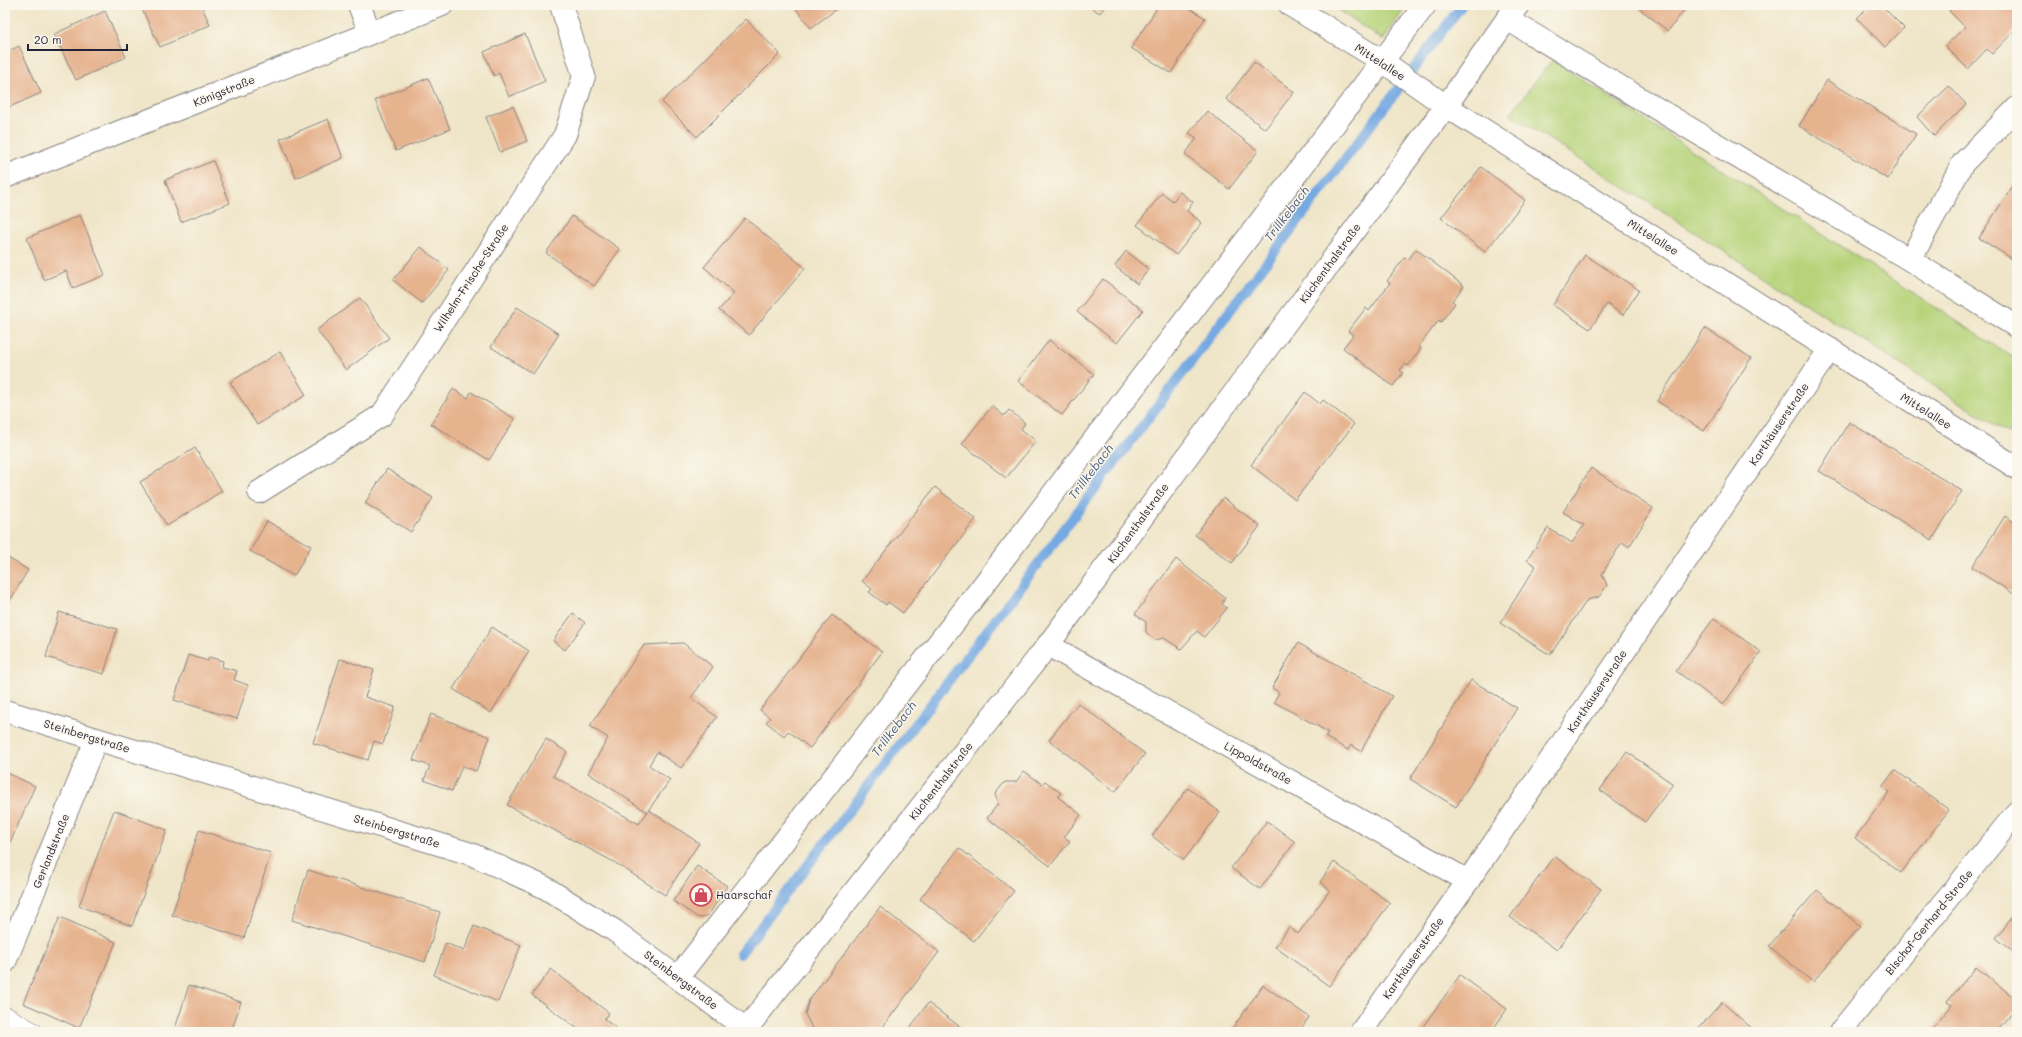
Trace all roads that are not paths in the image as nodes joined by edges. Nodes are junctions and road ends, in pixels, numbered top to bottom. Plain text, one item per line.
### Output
1 (359, 5) edge
2 (442, 5) edge
3 (561, 5) edge
4 (1290, 5) edge
5 (1425, 5) edge
6 (1512, 12) edge
7 (370, 33) junction
8 (1382, 61) junction
9 (1446, 106) junction
10 (2017, 108) edge
11 (5, 177) edge
12 (1910, 260) junction
13 (2017, 327) edge
14 (1830, 349) junction
15 (2017, 468) edge
16 (259, 492) dead end
17 (1048, 645) junction
18 (5, 710) edge
19 (96, 740) junction
20 (2017, 812) edge
21 (1468, 880) junction
22 (5, 962) edge
23 (678, 977) junction
24 (5, 1016) edge
25 (747, 1031) edge
26 (33, 1032) edge
27 (1361, 1032) edge
28 (1840, 1032) edge

1 - 7 street
2 - 7 street, Königstraße
3 - 16 street, Wilhelm-Frische-Straße
4 - 8 street, Mittelallee
5 - 8 street
6 - 9 street, Küchenthalstraße
6 - 12 street
7 - 11 street, Königstraße
8 - 9 street, Mittelallee
8 - 23 street
9 - 14 street, Mittelallee
9 - 17 street, Küchenthalstraße
10 - 12 street
12 - 13 street
14 - 15 street, Mittelallee
14 - 21 street, Karthäuserstraße
17 - 21 street, Lippoldstraße
17 - 25 street, Küchenthalstraße
18 - 19 street, Steinbergstraße
19 - 22 street, Gerlandstraße
19 - 23 street, Steinbergstraße
20 - 28 street, Bischof-Gerhard-Straße
21 - 27 street, Karthäuserstraße
23 - 25 street, Steinbergstraße
24 - 26 lane

